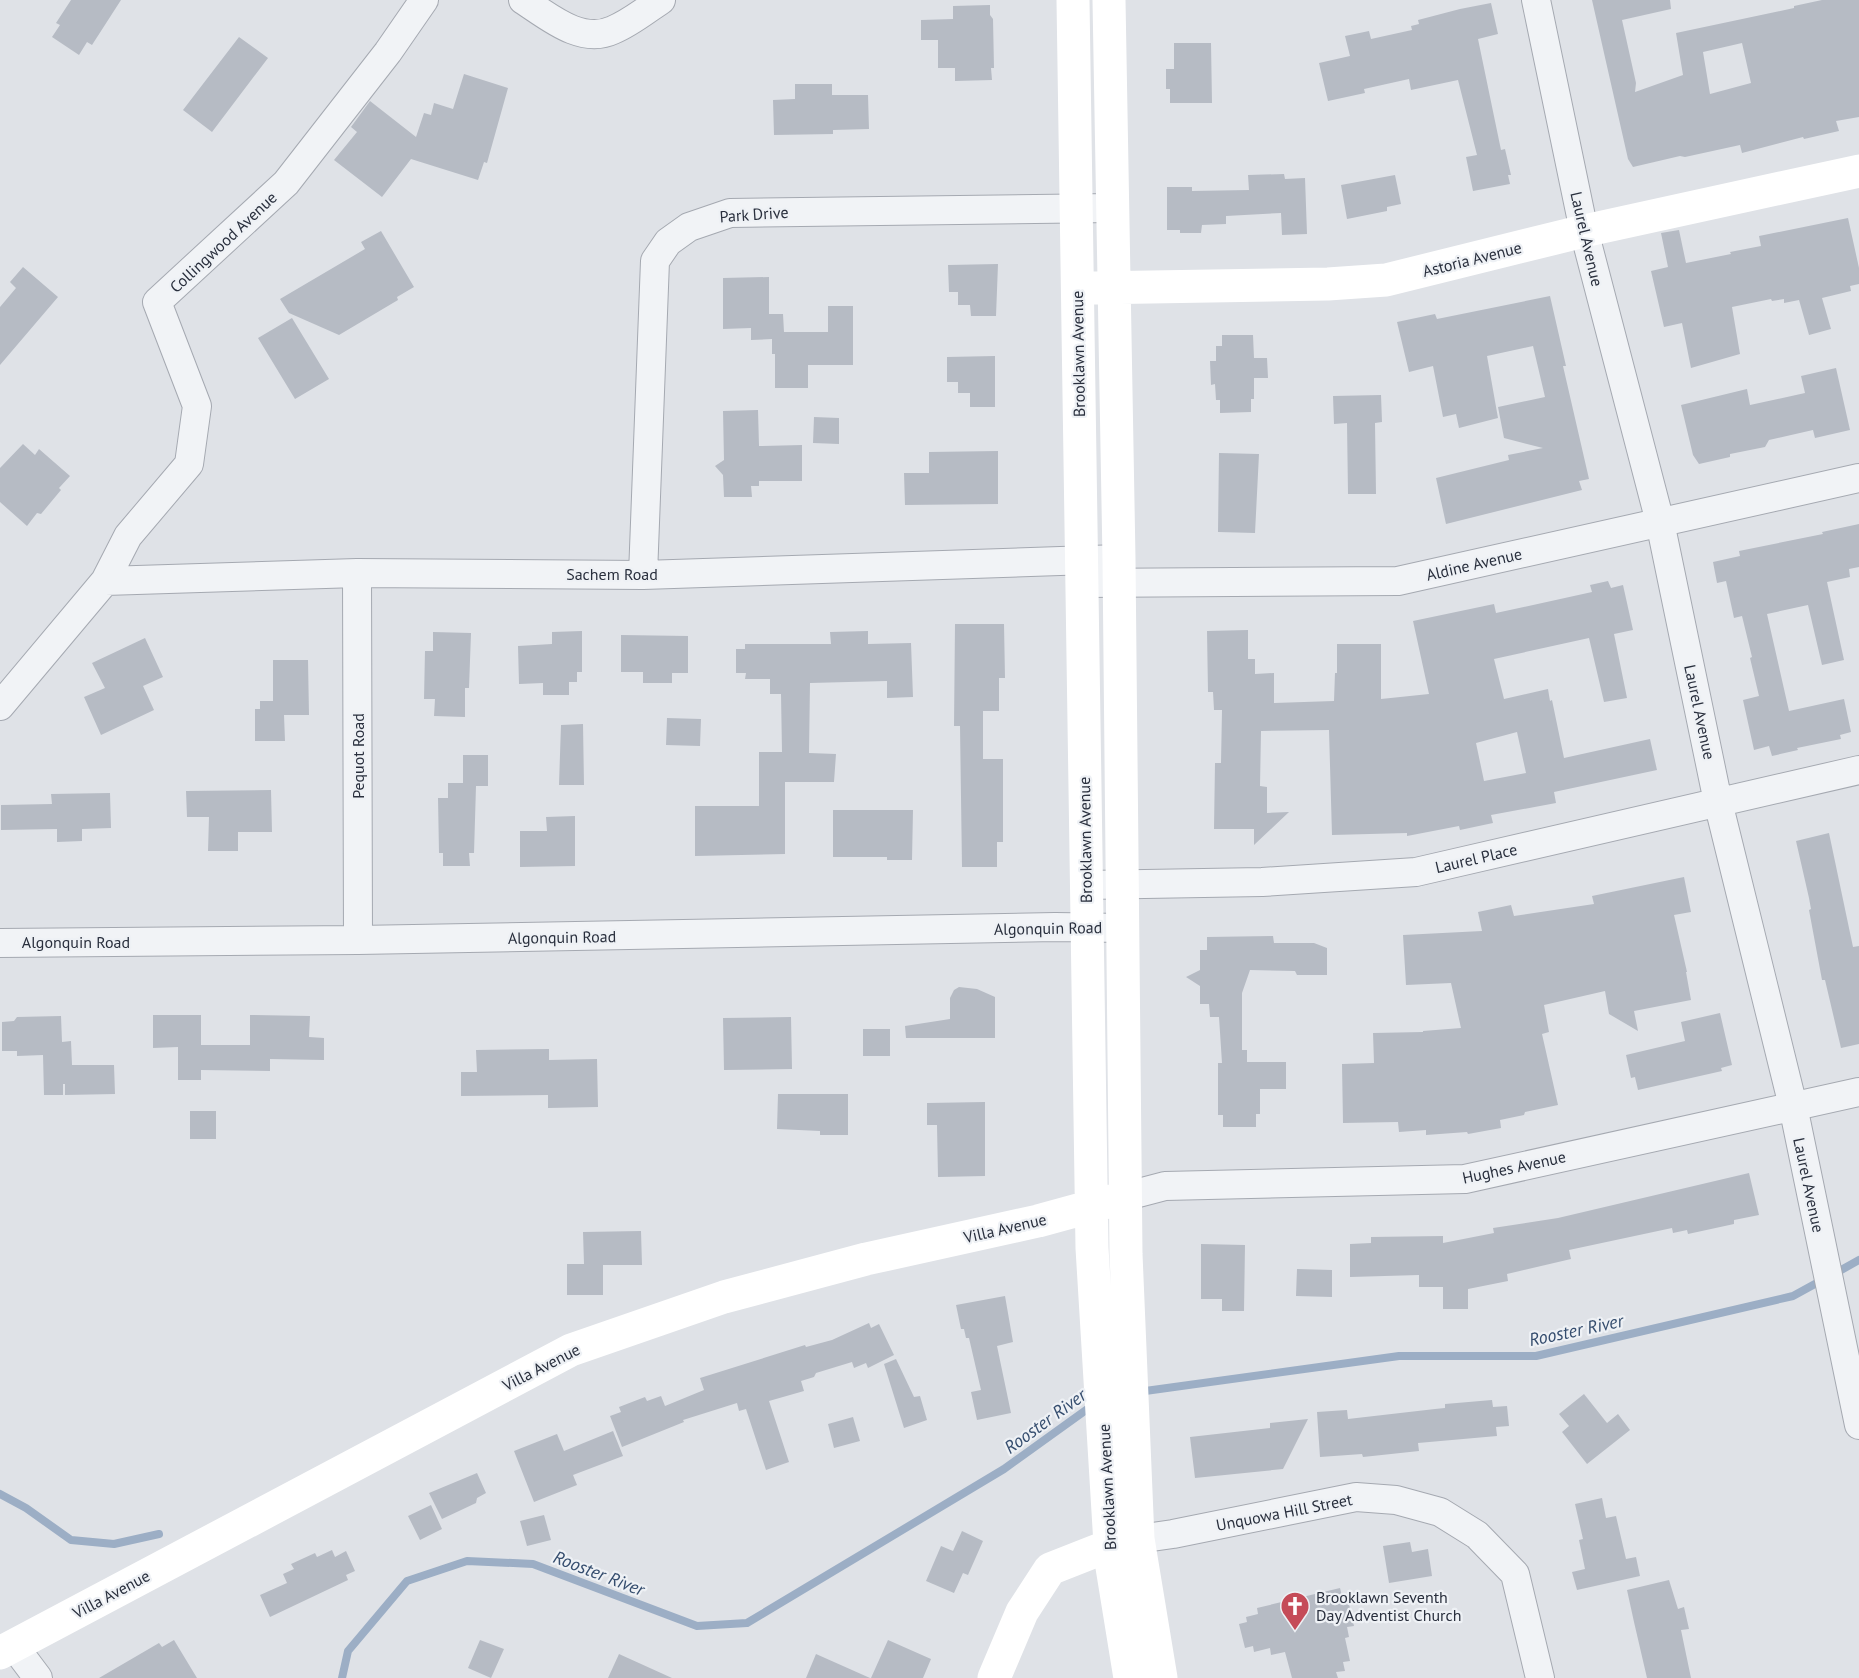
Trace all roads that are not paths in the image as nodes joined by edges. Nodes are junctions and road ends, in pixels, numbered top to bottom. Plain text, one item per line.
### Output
1 (424, 0) edge
2 (523, 0) edge
3 (662, 0) edge
4 (1073, 0) edge
5 (1109, 0) edge
6 (1536, 0) edge
7 (1859, 171) edge
8 (1075, 208) junction
9 (1112, 208) junction
10 (1584, 231) junction
11 (1113, 287) junction
12 (1078, 288) junction
13 (1859, 478) edge
14 (1660, 522) junction
15 (1081, 571) junction
16 (1120, 571) junction
17 (357, 573) junction
18 (643, 575) junction
19 (105, 581) junction
20 (0, 706) edge
21 (1859, 770) edge
22 (1718, 801) junction
23 (1086, 885) junction
24 (1123, 885) junction
25 (1087, 927) junction
26 (1123, 928) junction
27 (358, 940) junction
28 (0, 943) edge
29 (1859, 1092) edge
30 (1793, 1106) junction
31 (1127, 1196) junction
32 (1091, 1206) junction
33 (1855, 1386) edge
34 (1859, 1425) edge
35 (1119, 1442) junction
36 (1125, 1542) junction
37 (7, 1649) edge
38 (38, 1678) edge
39 (994, 1678) edge
40 (1130, 1678) edge
41 (1161, 1678) edge
42 (1540, 1678) edge

1 - 19 street, Collingwood Avenue
2 - 3 street
4 - 8 main road, Brooklawn Avenue
5 - 9 main road, Brooklawn Avenue
6 - 10 street, Laurel Avenue
7 - 10 main road, Astoria Avenue
8 - 9 street, Park Drive
8 - 12 main road, Brooklawn Avenue
8 - 18 street, Park Drive
9 - 11 main road, Brooklawn Avenue
10 - 11 main road, Astoria Avenue
10 - 14 street, Laurel Avenue
11 - 12 main road, Astoria Avenue
11 - 16 main road, Brooklawn Avenue
12 - 15 main road, Brooklawn Avenue
13 - 14 street, Aldine Avenue
14 - 16 street, Aldine Avenue
14 - 22 street, Laurel Avenue
15 - 16 street, Sachem Road
15 - 18 street, Sachem Road
15 - 23 main road, Brooklawn Avenue
16 - 24 main road, Brooklawn Avenue
17 - 18 street, Sachem Road
17 - 19 street, Sachem Road
17 - 27 street, Pequot Road
19 - 20 street, Collingwood Avenue
21 - 22 street, Laurel Place
22 - 24 street, Laurel Place
22 - 30 street, Laurel Avenue
23 - 24 street, Laurel Place
23 - 25 main road, Brooklawn Avenue
24 - 26 main road, Brooklawn Avenue
25 - 26 street, Algonquin Road
25 - 27 street, Algonquin Road
25 - 32 main road, Brooklawn Avenue
26 - 31 main road, Brooklawn Avenue
27 - 28 street, Algonquin Road
29 - 30 street, Hughes Avenue
30 - 31 street, Hughes Avenue
30 - 33 street, Laurel Avenue
31 - 32 main road, Villa Avenue
31 - 35 main road, Brooklawn Avenue
32 - 35 main road, Brooklawn Avenue
32 - 37 main road, Villa Avenue
33 - 34 street, Laurel Avenue
35 - 36 main road, Brooklawn Avenue
36 - 39 main road
36 - 40 main road, Brooklawn Avenue
36 - 41 main road, Brooklawn Avenue
36 - 42 street, Unquowa Hill Street
37 - 38 street

